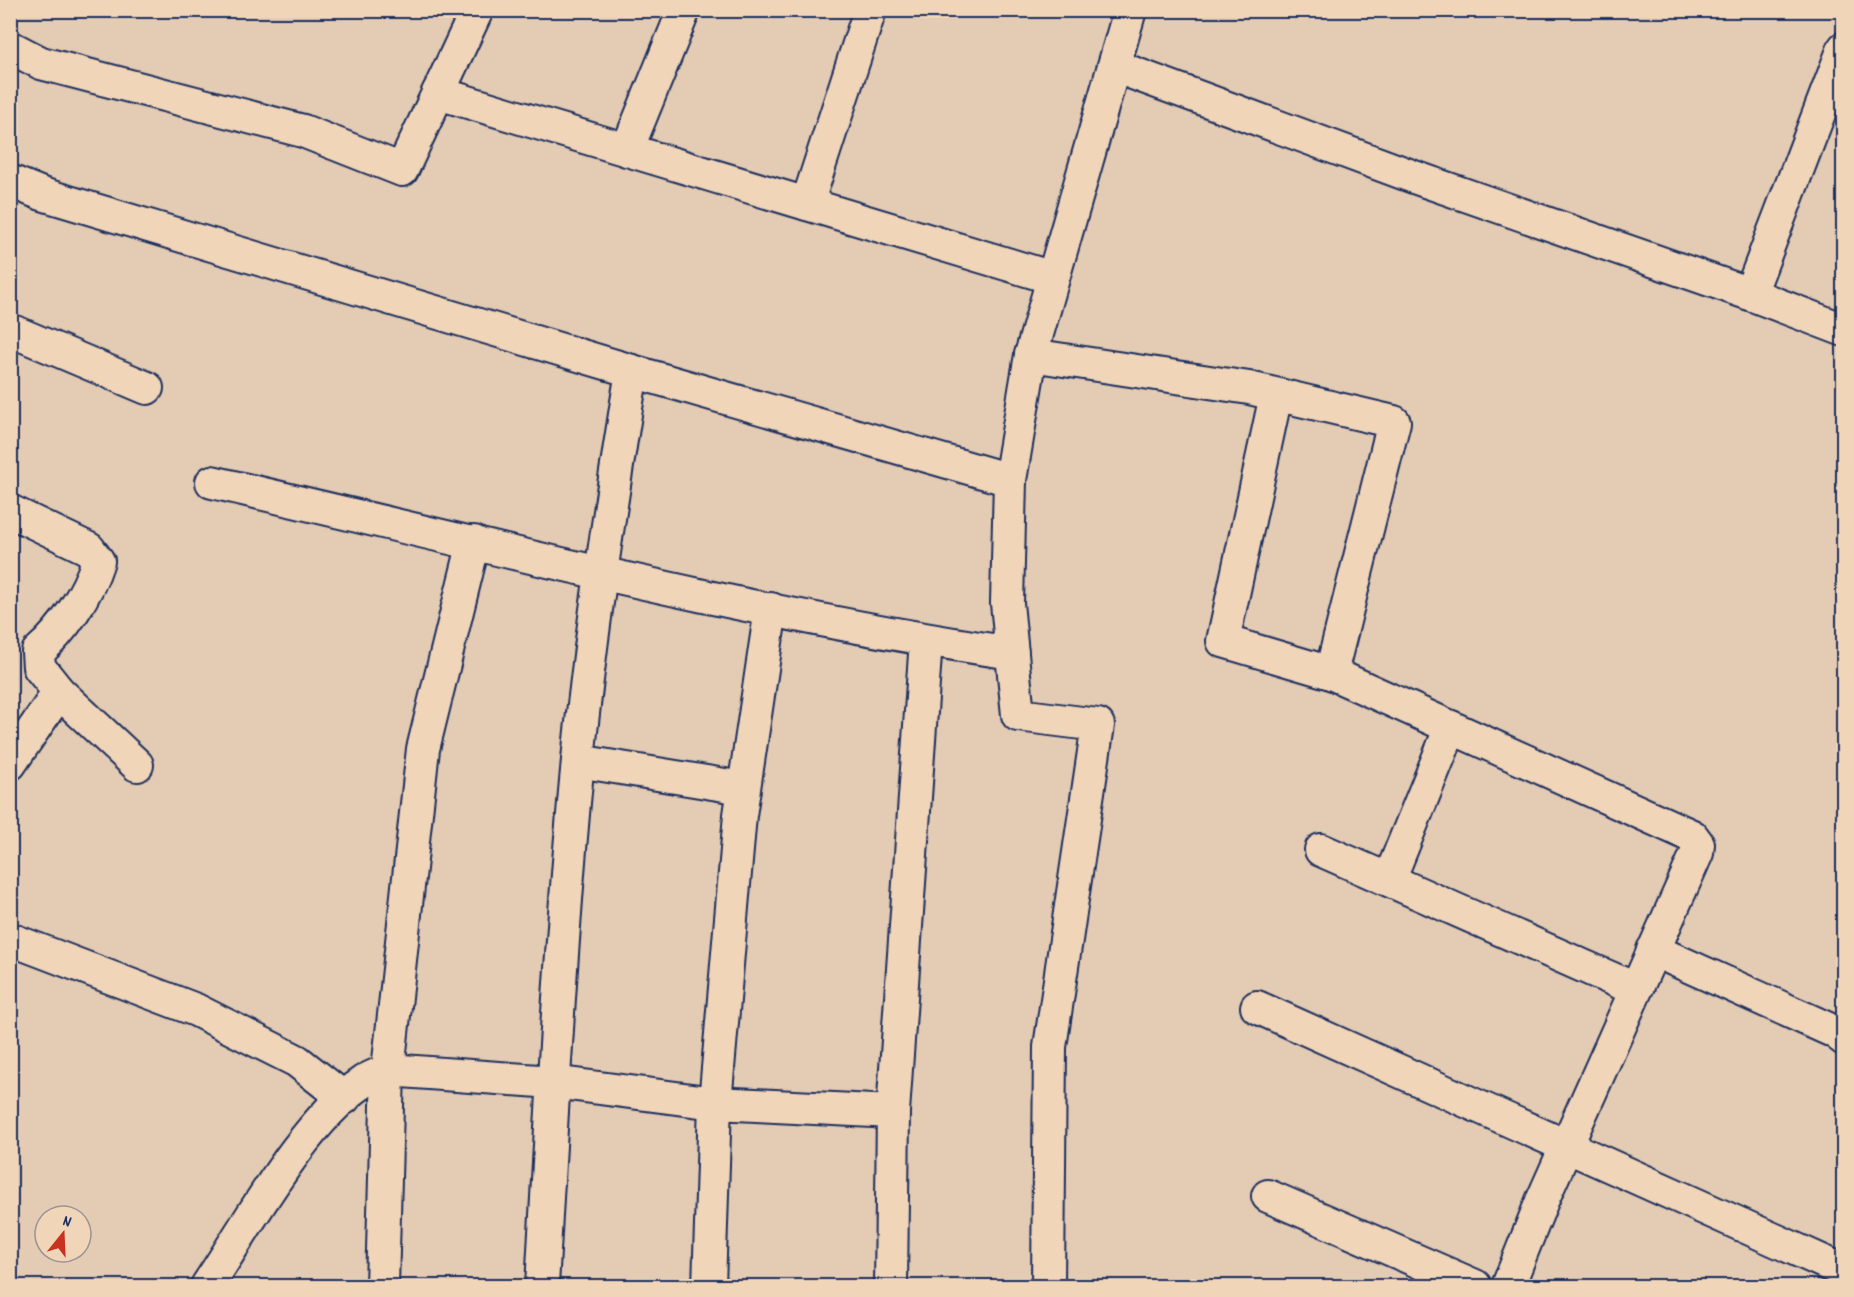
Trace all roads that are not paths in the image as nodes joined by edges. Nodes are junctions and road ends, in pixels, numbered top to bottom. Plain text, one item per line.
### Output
1 (477, 10) edge
2 (684, 10) edge
3 (870, 10) edge
4 (1130, 10) edge
5 (10, 47) edge
6 (1844, 48) edge
7 (1114, 66) junction
8 (438, 93) junction
9 (627, 150) junction
10 (10, 181) edge
11 (807, 204) junction
12 (1053, 278) junction
13 (1750, 294) junction
14 (10, 330) edge
15 (1844, 330) edge
16 (1031, 355) junction
17 (632, 371) junction
18 (147, 388) dead end
19 (1276, 394) junction
20 (1010, 480) junction
21 (212, 482) dead end
22 (10, 511) edge
23 (474, 542) junction
24 (600, 573) junction
25 (771, 609) junction
26 (926, 640) junction
27 (1012, 653) junction
28 (1331, 673) junction
29 (59, 692) junction
30 (1451, 727) junction
31 (578, 761) junction
32 (10, 764) edge
33 (137, 765) dead end
34 (744, 788) junction
35 (1321, 850) dead end
36 (1389, 880) junction
37 (10, 939) edge
38 (1653, 950) junction
39 (1635, 989) junction
40 (1257, 1007) dead end
41 (1844, 1040) edge
42 (388, 1070) junction
43 (553, 1082) junction
44 (344, 1098) junction
45 (715, 1103) junction
46 (893, 1112) junction
47 (1566, 1146) junction
48 (1268, 1196) dead end
49 (1844, 1271) edge
50 (207, 1287) edge
51 (382, 1287) edge
52 (542, 1287) edge
53 (709, 1287) edge
54 (891, 1287) edge
55 (1048, 1287) edge
56 (1475, 1287) edge
57 (1508, 1287) edge

1 - 8 street
2 - 9 street
3 - 11 street
4 - 7 street
5 - 8 street
6 - 13 street
7 - 12 street
7 - 13 street
8 - 9 street
9 - 11 street
10 - 17 street
11 - 12 street
12 - 16 street
13 - 15 street
14 - 18 street
16 - 19 street
16 - 20 street
17 - 20 street
17 - 24 street
19 - 28 street
19 - 28 street
20 - 27 street
21 - 23 street
22 - 29 street
23 - 24 street
23 - 42 street
24 - 25 street
24 - 31 street
25 - 26 street
25 - 34 street
26 - 27 street
26 - 46 street
27 - 55 street
28 - 30 street
29 - 32 street
29 - 33 street
30 - 36 street
30 - 38 street
31 - 34 street
31 - 43 street
34 - 45 street
35 - 36 street
36 - 39 street
37 - 44 street
38 - 39 street
38 - 41 street
39 - 47 street
40 - 47 street
42 - 43 street
42 - 44 street
42 - 51 street
43 - 45 street
43 - 52 street
44 - 50 street
45 - 46 street
45 - 53 street
46 - 54 street
47 - 49 street
47 - 57 street
48 - 56 street

